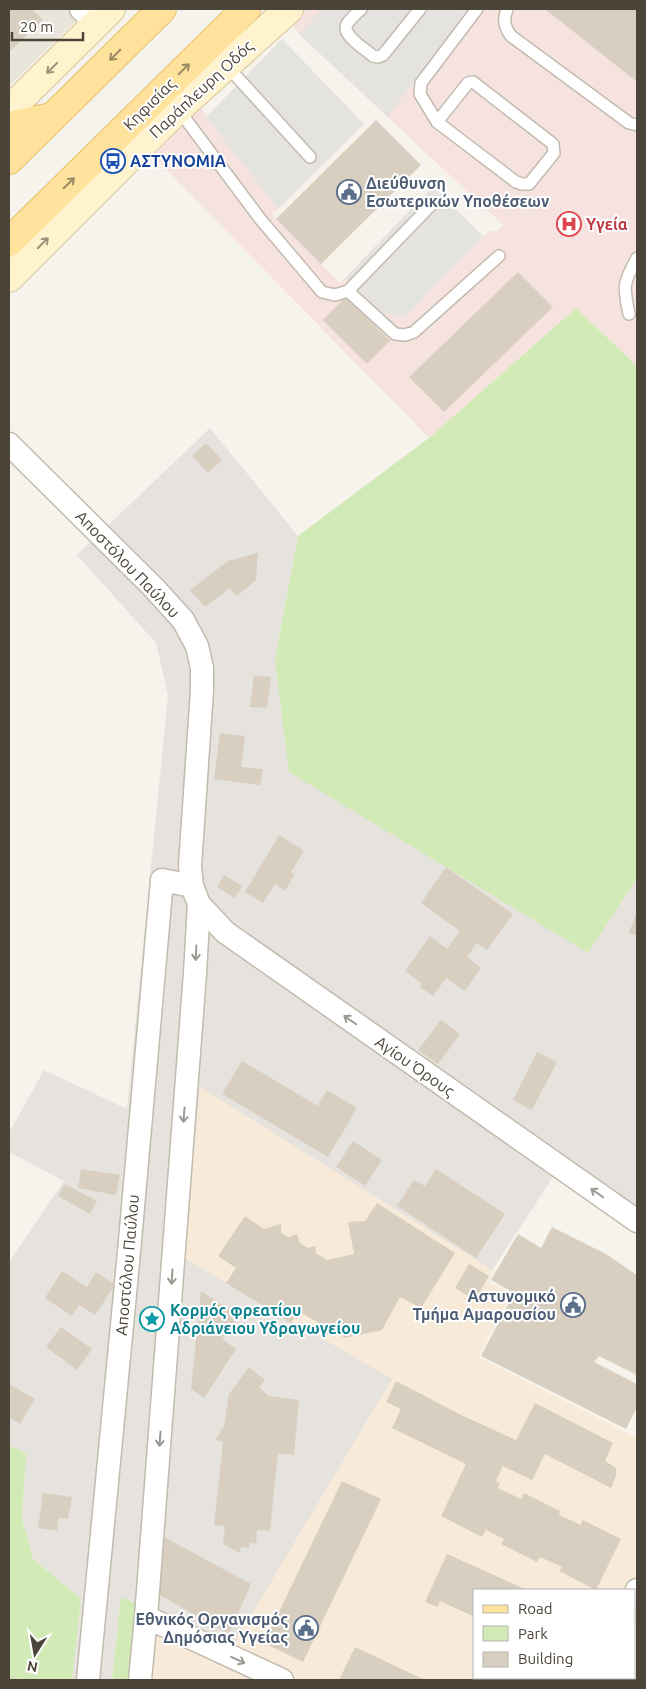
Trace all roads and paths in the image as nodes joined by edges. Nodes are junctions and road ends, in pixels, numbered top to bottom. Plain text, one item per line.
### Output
1 (162, 9) edge
2 (246, 9) edge
3 (289, 9) edge
4 (361, 9) edge
5 (420, 9) edge
6 (477, 9) edge
7 (507, 9) edge
8 (96, 14) edge
9 (226, 65) junction
10 (178, 109) junction
11 (9, 110) edge
12 (52, 117) junction
13 (437, 122) junction
14 (637, 125) edge
15 (9, 126) edge
16 (310, 157) dead end
17 (9, 160) edge
18 (432, 203) dead end
19 (9, 242) edge
20 (499, 256) dead end
21 (637, 258) edge
22 (9, 278) edge
23 (348, 291) junction
24 (629, 314) dead end
25 (9, 444) edge
26 (195, 895) junction
27 (637, 1222) edge
28 (146, 1617) junction
29 (88, 1680) edge
30 (140, 1680) edge
31 (282, 1680) edge

1 -> 12 main road
19 -> 2 main road, Κηφισίας
3 - 9 street, Παράπλευρη Οδός
4 - 5 lane
6 - 13 lane
7 - 14 lane
8 -> 11 street
9 - 10 street, Παράπλευρη Οδός
9 - 16 lane
22 -> 10 street, Παράπλευρη Οδός
10 - 23 lane
12 - 15 main road
12 - 17 main road
13 - 13 lane
18 - 23 lane
20 - 23 lane
21 - 24 lane
25 - 26 street, Αποστόλου Παύλου
27 -> 26 street, Αγίου Όρους
26 -> 28 street, Αποστόλου Παύλου
26 - 29 street, Αποστόλου Παύλου
28 - 30 street, Αποστόλου Παύλου
28 -> 31 street

